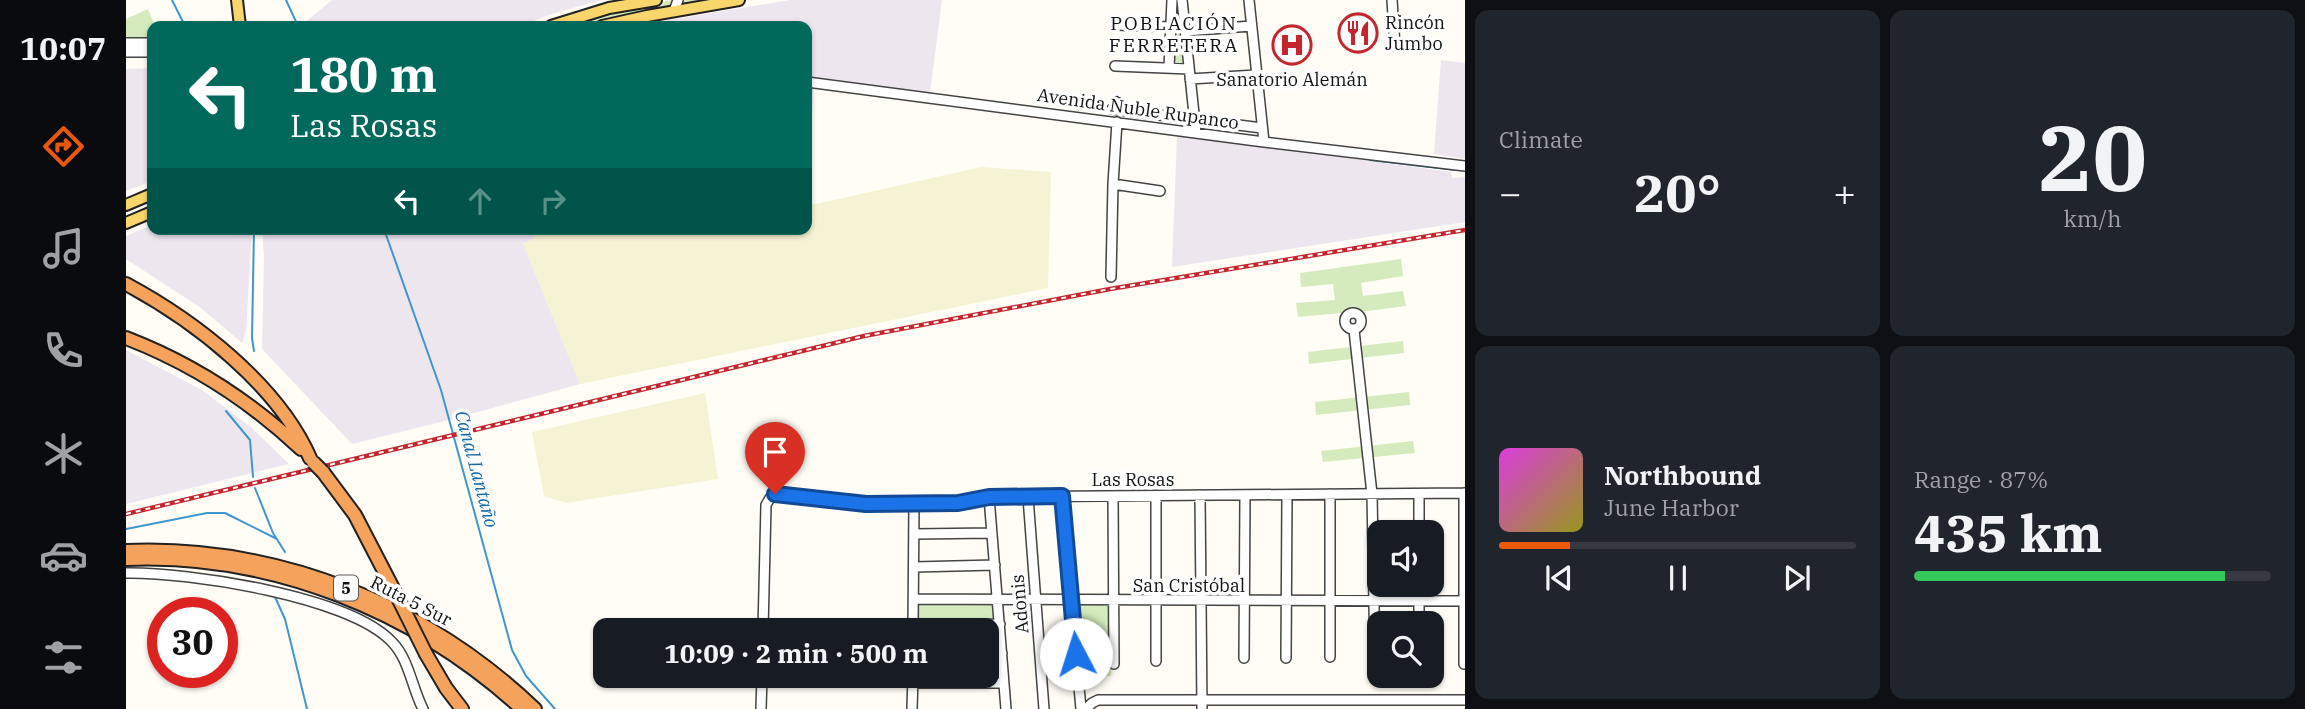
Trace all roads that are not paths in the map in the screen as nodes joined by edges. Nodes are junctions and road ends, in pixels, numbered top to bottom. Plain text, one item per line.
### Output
1 (237, 0) edge
2 (627, 0) edge
3 (656, 0) edge
4 (739, 0) edge
5 (1172, 0) edge
6 (1182, 0) edge
7 (1249, 0) edge
8 (1392, 0) edge
9 (676, 5) edge
10 (609, 8) junction
11 (239, 21) edge
12 (567, 21) edge
13 (620, 21) edge
14 (1116, 26) dead end
15 (1251, 26) junction
16 (1171, 27) junction
17 (1185, 31) junction
18 (126, 43) edge
19 (147, 43) edge
20 (1395, 46) dead end
21 (126, 52) edge
22 (147, 52) edge
23 (1115, 66) dead end
24 (1169, 68) junction
25 (1189, 69) junction
26 (1256, 75) junction
27 (1190, 79) junction
28 (812, 83) edge
29 (1112, 109) dead end
30 (1193, 120) junction
31 (1117, 122) junction
32 (1262, 128) junction
33 (1196, 133) junction
34 (1264, 142) junction
35 (1465, 166) edge
36 (1113, 184) junction
37 (1160, 191) dead end
38 (147, 196) edge
39 (126, 205) edge
40 (147, 214) edge
41 (126, 223) edge
42 (1111, 277) dead end
43 (126, 284) edge
44 (1354, 330) dead end
45 (126, 338) edge
46 (311, 460) junction
47 (1465, 493) edge
48 (1330, 494) junction
49 (1373, 494) junction
50 (1419, 494) junction
51 (1200, 495) junction
52 (1245, 495) junction
53 (1287, 495) junction
54 (1062, 496) junction
55 (1113, 496) junction
56 (1156, 496) junction
57 (989, 497) junction
58 (1028, 497) junction
59 (914, 503) junction
60 (1419, 520) edge
61 (992, 533) junction
62 (914, 534) junction
63 (126, 551) edge
64 (126, 559) edge
65 (995, 565) junction
66 (914, 568) junction
67 (126, 573) edge
68 (1419, 597) edge
69 (998, 598) junction
70 (914, 599) junction
71 (1035, 600) junction
72 (1071, 600) junction
73 (1113, 601) junction
74 (1156, 601) junction
75 (1375, 601) junction
76 (1419, 601) junction
77 (1464, 601) edge
78 (1201, 602) junction
79 (1244, 602) junction
80 (1286, 602) junction
81 (1330, 602) junction
82 (1375, 611) edge
83 (1419, 611) edge
84 (763, 618) edge
85 (913, 618) edge
86 (1000, 624) joint
87 (1002, 653) joint
88 (1330, 657) dead end
89 (1244, 658) dead end
90 (1286, 658) dead end
91 (1156, 661) dead end
92 (1114, 664) dead end
93 (1464, 664) edge
94 (999, 683) edge
95 (1004, 683) junction
96 (762, 688) edge
97 (913, 688) edge
98 (1465, 700) edge
99 (1148, 705) edge
100 (1202, 705) edge
101 (1310, 705) edge
102 (1445, 705) edge
103 (424, 709) edge
104 (462, 709) edge
105 (522, 709) edge
106 (535, 709) edge
107 (761, 709) edge
108 (912, 709) edge
109 (1006, 709) edge
110 (1044, 709) edge
111 (1081, 709) edge
112 (1086, 709) edge

1 - 11 main road
2 - 10 street
3 - 10 main road
4 - 9 main road
5 - 16 street
6 - 17 street
7 - 15 street
8 - 20 street
9 - 13 main road
10 - 12 main road
14 - 16 street
15 - 17 street
15 - 26 street
16 - 24 street
17 - 25 street
18 - 19 street
21 - 22 street
23 - 24 street
24 - 25 street
25 - 27 street
26 - 27 street
26 - 32 street
27 - 30 street
28 - 31 street, Avenida Ñuble Rupanco
29 - 30 street, Avenida Ñuble Rupanco
30 - 32 street, Avenida Ñuble Rupanco
30 - 33 street
31 - 33 street, Avenida Ñuble Rupanco
31 - 36 street
32 - 34 street
33 - 34 street, Avenida Ñuble Rupanco
34 - 35 street, Avenida Ñuble Rupanco
36 - 37 street
36 - 42 street
38 - 39 main road
40 - 41 main road
43 - 46 highway
44 - 49 street
45 - 46 highway
46 - 104 highway, bridge
47 - 50 street, Las Rosas
47 - 77 street
48 - 49 street, Las Rosas
48 - 53 street, Las Rosas
48 - 81 street
49 - 50 street, Las Rosas
49 - 75 street
50 - 60 street
51 - 52 street, Las Rosas
51 - 56 street, Las Rosas
51 - 78 street
52 - 53 street, Las Rosas
52 - 79 street
53 - 80 street
54 - 55 street, Las Rosas
54 - 58 street, Las Rosas
54 - 72 street
55 - 56 street, Las Rosas
55 - 73 street
56 - 74 street
57 - 58 street, Las Rosas
57 - 59 street, Las Rosas
57 - 61 street
58 - 71 street, Adonis
59 - 62 street
59 - 84 street, Las Rosas
61 - 62 street
61 - 65 street
62 - 66 street
63 - 106 highway, Ruta 5 Sur / 5
64 - 105 highway, Ruta 5 Sur / 5
65 - 66 street
65 - 69 street
66 - 70 street
67 - 103 street
68 - 76 street
69 - 70 street, San Cristóbal
69 - 71 street, San Cristóbal
69 - 86 street
70 - 85 street
71 - 72 street, San Cristóbal
71 - 110 street, Adonis
72 - 73 street, San Cristóbal
72 - 111 street
73 - 74 street, San Cristóbal
73 - 92 street
74 - 78 street, San Cristóbal
74 - 91 street
75 - 76 street, San Cristóbal
75 - 81 street, San Cristóbal
75 - 82 street
76 - 77 street, San Cristóbal
76 - 83 street
77 - 93 street
78 - 79 street, San Cristóbal
78 - 100 street
79 - 80 street, San Cristóbal
79 - 89 street
80 - 81 street, San Cristóbal
80 - 90 street
81 - 88 street
86 - 87 street
87 - 95 street
94 - 95 street
95 - 109 street
96 - 107 street
97 - 108 street
98 - 102 street
99 - 100 street
99 - 112 street
100 - 101 street
101 - 102 street

